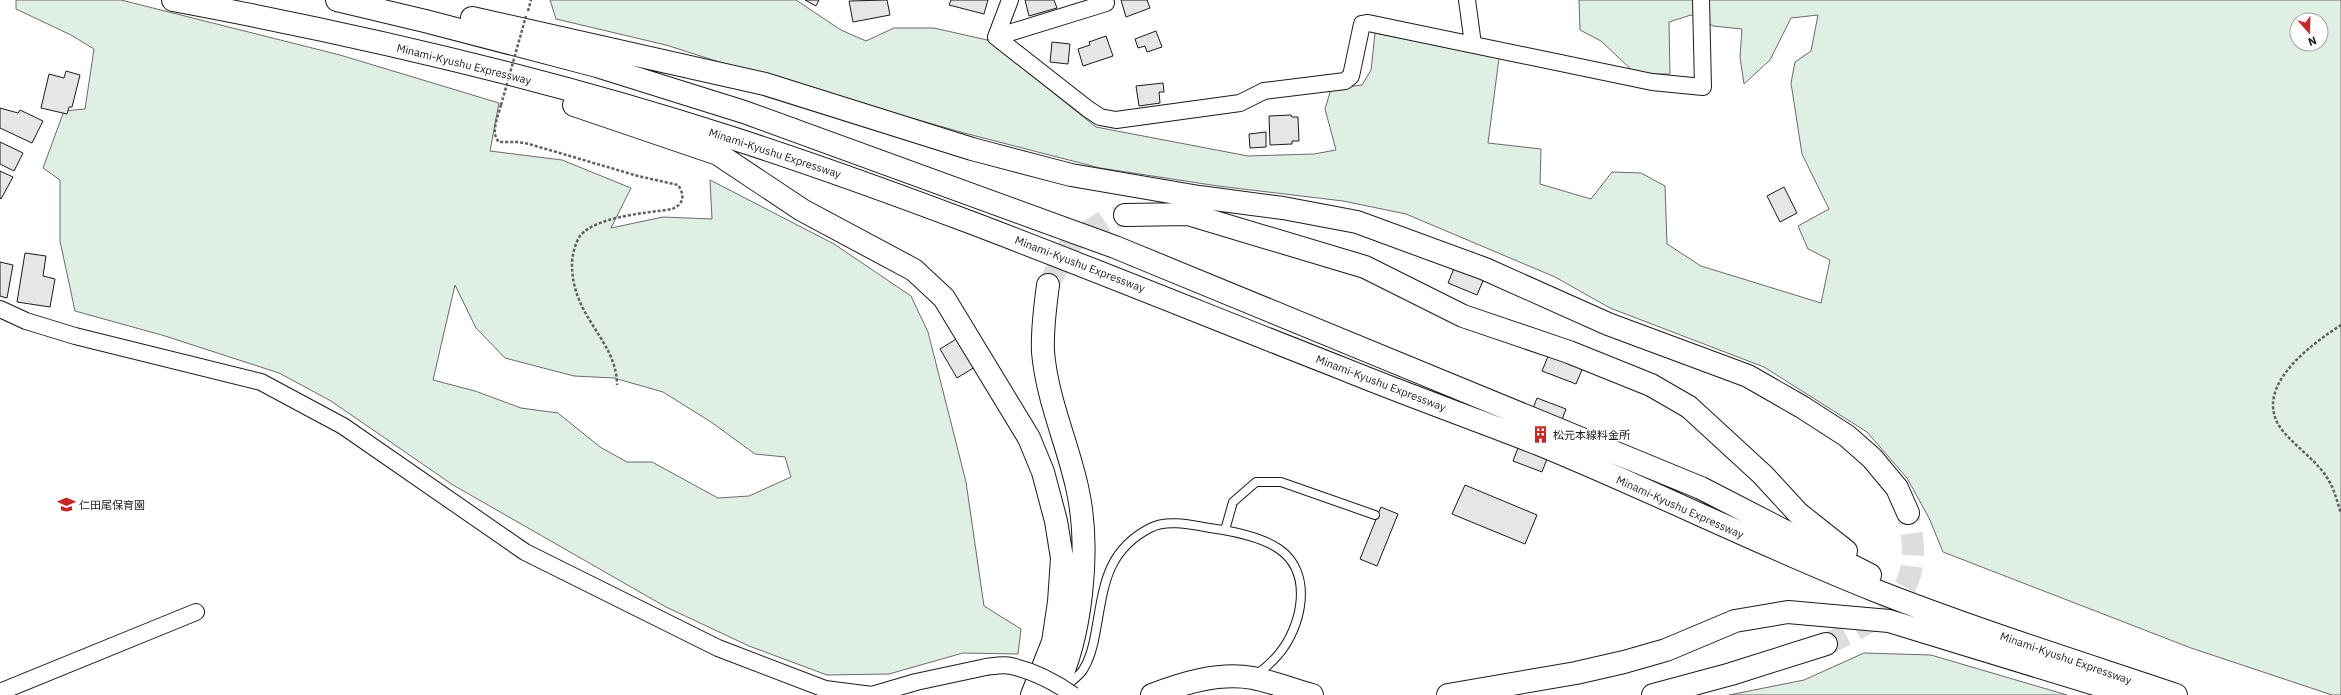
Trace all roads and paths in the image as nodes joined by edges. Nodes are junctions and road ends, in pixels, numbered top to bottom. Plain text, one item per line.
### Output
1 (173, 0) edge
2 (336, 0) edge
3 (393, 0) edge
4 (531, 0) edge
5 (1010, 0) edge
6 (1467, 0) edge
7 (1702, 0) edge
8 (1106, 2) dead end
9 (996, 37) junction
10 (1473, 44) junction
11 (417, 52) junction
12 (1126, 215) tunnel mouth
13 (1048, 286) tunnel mouth
14 (0, 309) edge
15 (2341, 325) edge
16 (618, 385) dead end
17 (1908, 513) tunnel mouth
18 (2341, 513) edge
19 (1375, 515) dead end
20 (1225, 530) junction
21 (1887, 584) junction
22 (196, 612) dead end
23 (1956, 620) junction
24 (1826, 644) tunnel mouth
25 (1253, 678) junction
26 (1283, 688) junction
27 (0, 692) edge
28 (1032, 695) edge
29 (1053, 695) edge
30 (1057, 695) edge
31 (1073, 695) edge
32 (1152, 695) edge
33 (1312, 695) edge
34 (1327, 695) edge
35 (1448, 695) edge
36 (1653, 695) edge
37 (2131, 695) edge
38 (2176, 695) edge

1 - 11 highway, Minami-Kyushu Expressway
2 - 21 highway, Minami-Kyushu Expressway
3 - 17 highway
4 - 16 path, bridge
5 - 9 street
6 - 10 street
7 - 10 street
8 - 9 street
9 - 10 street
11 - 23 highway, Minami-Kyushu Expressway
11 - 28 highway
12 - 21 highway
13 - 29 highway
14 - 31 street, bridge
15 - 18 path
19 - 20 lane
20 - 25 lane
20 - 30 lane
21 - 23 highway, Minami-Kyushu Expressway
22 - 27 street
23 - 38 highway, Minami-Kyushu Expressway
24 - 36 highway
25 - 26 highway
25 - 32 highway
26 - 33 highway
26 - 34 highway
35 - 37 highway

